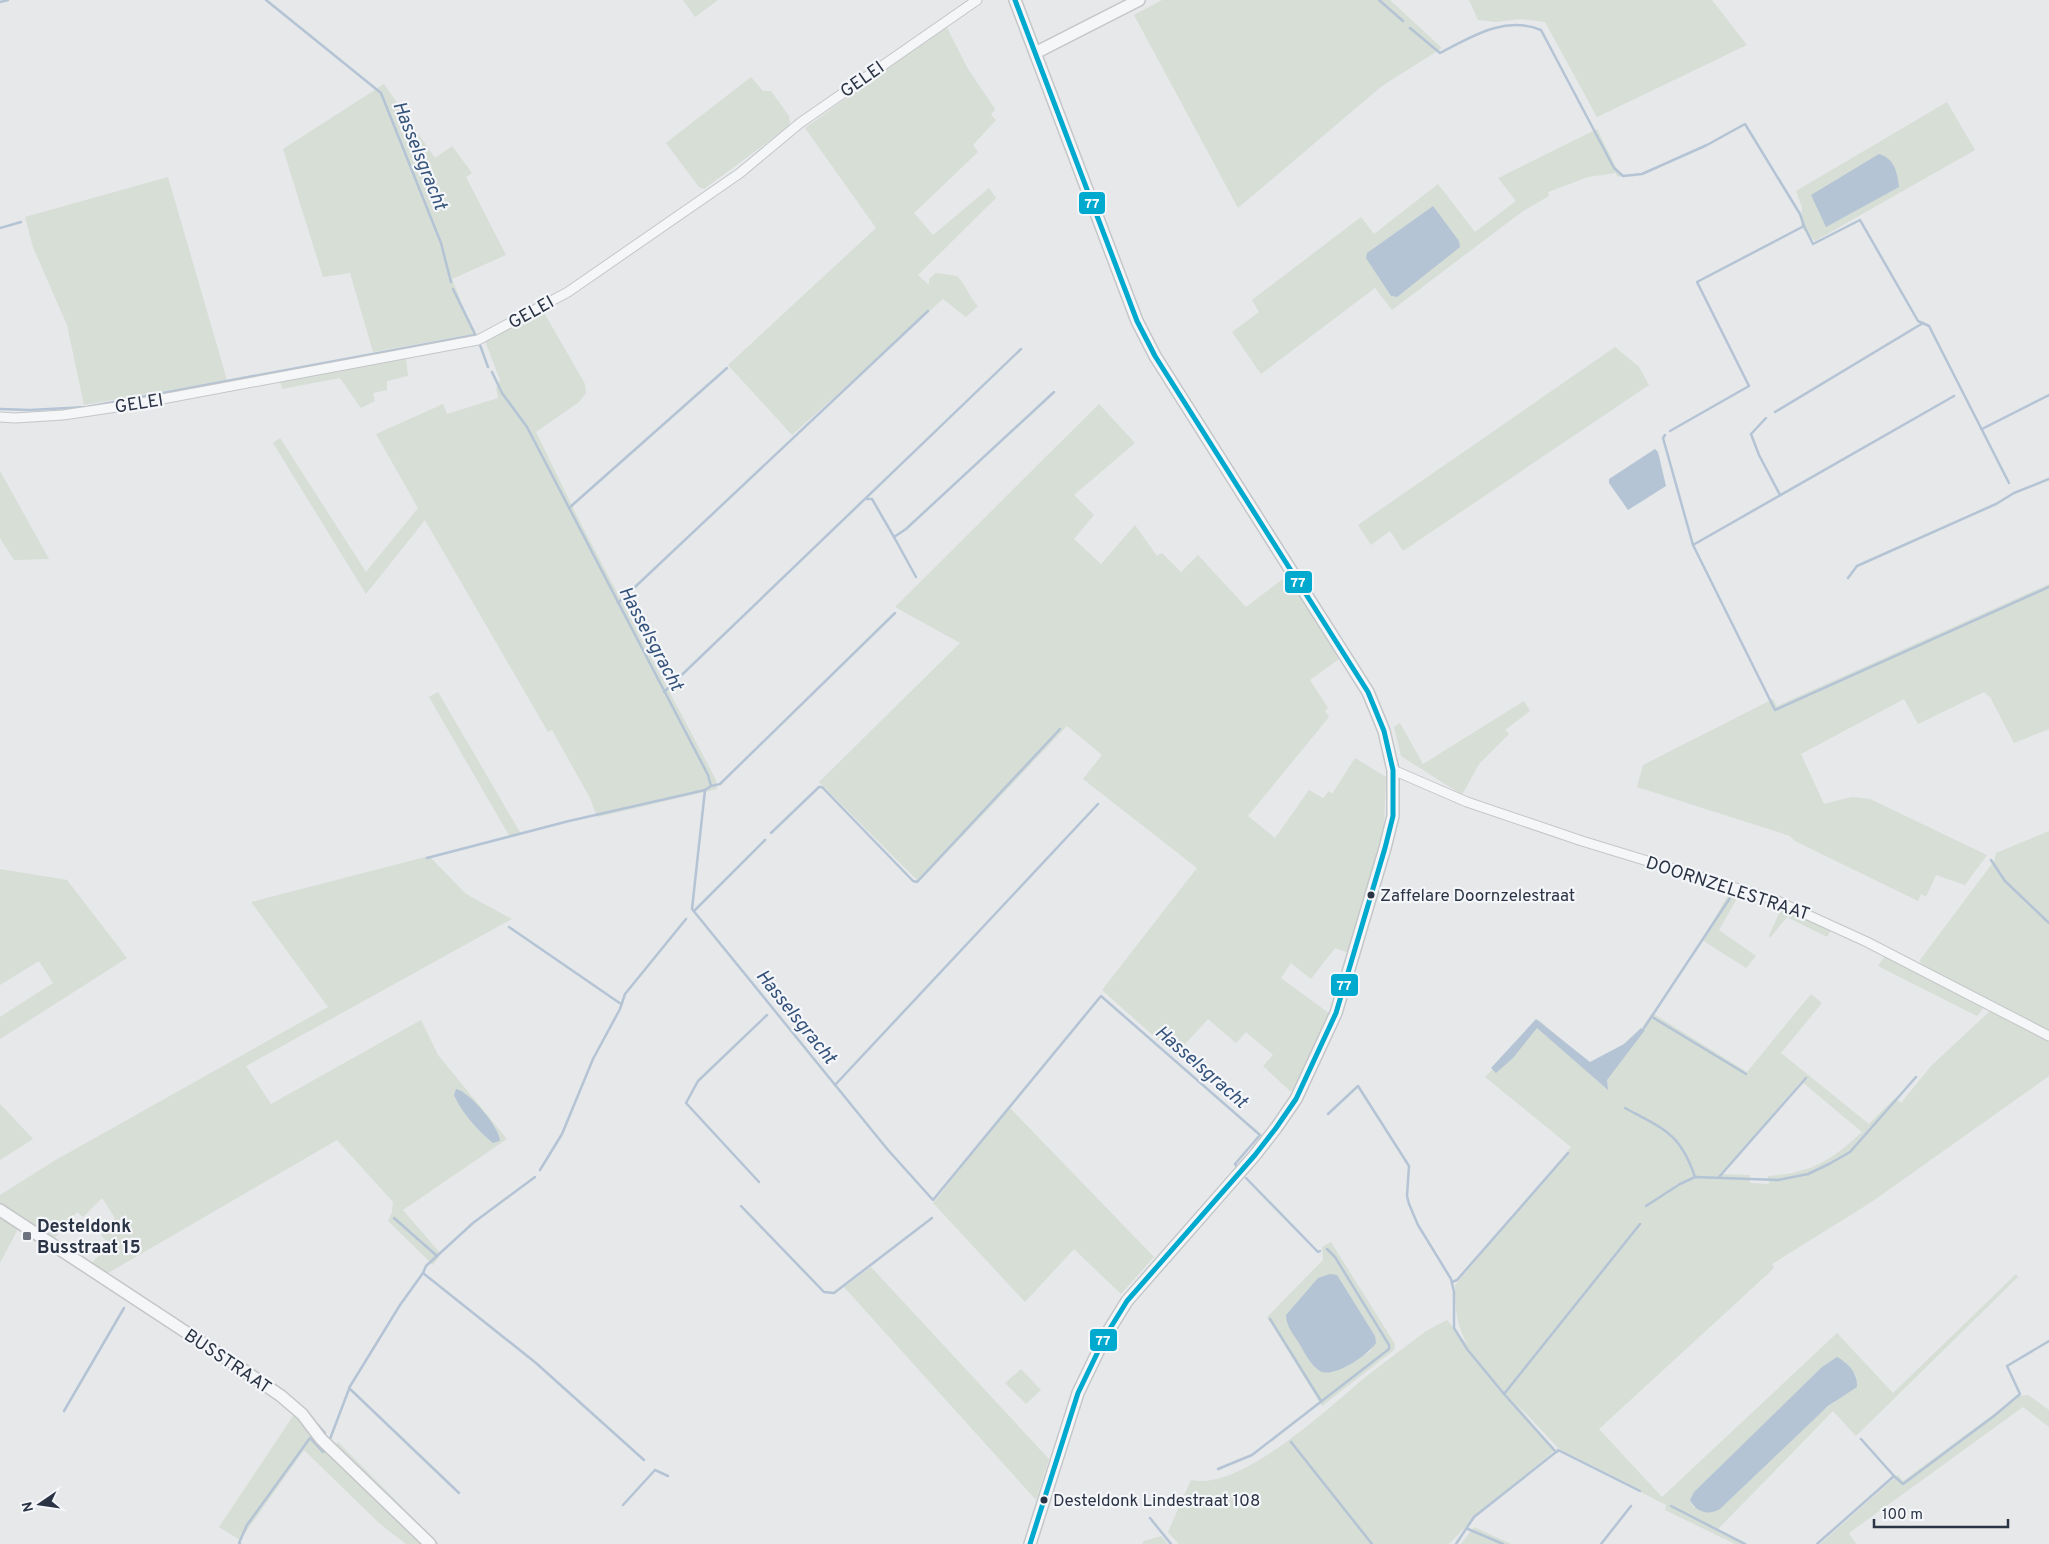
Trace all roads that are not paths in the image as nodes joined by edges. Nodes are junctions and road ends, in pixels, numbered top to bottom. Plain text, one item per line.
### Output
1 (977, 0) edge
2 (1016, 0) edge
3 (1136, 1) edge
4 (1037, 52) junction
5 (0, 416) edge
6 (1394, 770) junction
7 (2049, 1036) edge
8 (0, 1210) edge
9 (430, 1544) edge
10 (1030, 1544) edge

1 - 5 street, GELEI
2 - 4 street
3 - 4 street
4 - 6 street
6 - 7 street, DOORNZELESTRAAT
6 - 10 street
8 - 9 street, BUSSTRAAT

